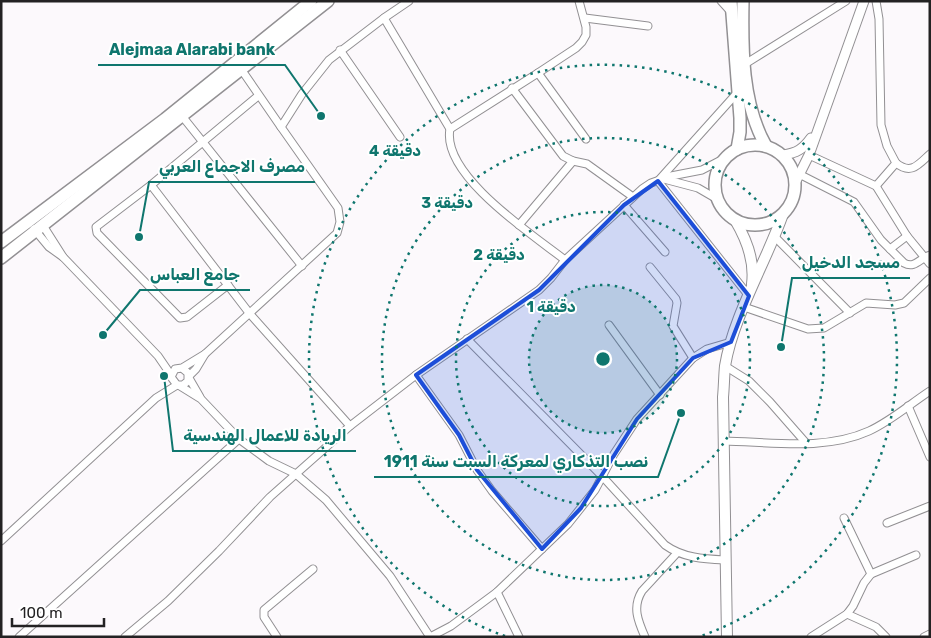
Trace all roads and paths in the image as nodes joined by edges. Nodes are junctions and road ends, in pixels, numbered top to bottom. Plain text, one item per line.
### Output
1 (310, 1) edge
2 (328, 1) edge
3 (409, 1) edge
4 (579, 1) edge
5 (721, 1) edge
6 (743, 1) edge
7 (846, 1) edge
8 (864, 1) edge
9 (876, 1) edge
10 (731, 7) edge
11 (384, 18) junction
12 (585, 18) junction
13 (648, 26) dead end
14 (340, 50) junction
15 (745, 64) junction
16 (241, 69) junction
17 (538, 73) junction
18 (512, 88) junction
19 (737, 93) junction
20 (258, 96) junction
21 (182, 116) junction
22 (281, 127) junction
23 (450, 129) junction
24 (816, 132) junction
25 (400, 137) dead end
26 (586, 140) dead end
27 (203, 142) junction
28 (766, 146) junction
29 (737, 149) junction
30 (930, 154) edge
31 (809, 155) junction
32 (783, 156) junction
33 (725, 158) junction
34 (573, 161) junction
35 (896, 163) junction
36 (797, 179) junction
37 (661, 180) junction
38 (151, 185) junction
39 (876, 186) junction
40 (633, 197) junction
41 (717, 199) junction
42 (624, 205) junction
43 (783, 214) junction
44 (32, 218) junction
45 (735, 220) junction
46 (520, 225) junction
47 (40, 228) junction
48 (907, 236) junction
49 (775, 237) junction
50 (1, 242) edge
51 (890, 249) junction
52 (665, 252) dead end
53 (927, 256) edge
54 (1, 258) edge
55 (565, 260) junction
56 (930, 264) edge
57 (302, 266) junction
58 (650, 267) dead end
59 (930, 278) edge
60 (228, 285) junction
61 (750, 293) junction
62 (744, 307) junction
63 (850, 313) junction
64 (250, 314) junction
65 (609, 325) dead end
66 (467, 339) junction
67 (731, 342) junction
68 (205, 354) junction
69 (158, 356) junction
70 (693, 358) junction
71 (725, 366) junction
72 (180, 368) junction
73 (416, 375) junction
74 (171, 376) junction
75 (189, 377) junction
76 (178, 385) junction
77 (930, 390) edge
78 (660, 395) junction
79 (156, 398) junction
80 (201, 399) junction
81 (908, 406) junction
82 (350, 426) junction
83 (239, 439) junction
84 (724, 441) junction
85 (806, 443) junction
86 (930, 457) edge
87 (296, 474) junction
88 (602, 476) junction
89 (930, 506) edge
90 (844, 518) dead end
91 (887, 523) dead end
92 (1, 541) edge
93 (542, 549) junction
94 (677, 552) junction
95 (916, 555) dead end
96 (726, 560) junction
97 (313, 569) dead end
98 (871, 574) junction
99 (497, 592) junction
100 (847, 614) junction
101 (930, 634) edge
102 (20, 637) edge
103 (125, 637) edge
104 (277, 637) edge
105 (430, 637) edge
106 (519, 637) edge
107 (645, 637) edge
108 (727, 637) edge
109 (811, 637) edge
110 (886, 637) edge
111 (924, 637) edge

1 - 44 main road
2 - 16 main road
3 - 11 street
4 - 12 street
5 - 10 street
6 - 15 main road
7 - 15 street
8 - 24 street
9 - 35 street
10 - 19 main road
11 - 14 street
11 - 23 street
12 - 13 street
12 - 17 street
14 - 22 street
14 - 25 street
15 - 28 main road
16 - 20 street
16 - 21 main road
17 - 18 street
17 - 26 street
18 - 23 street
18 - 34 street
19 - 29 main road
19 - 37 street
20 - 22 street
20 - 27 street
21 - 27 street
21 - 47 main road
22 - 57 street
23 - 46 street
24 - 31 street
24 - 32 street
27 - 38 street
27 - 57 street
28 - 29 main road
28 - 32 main road
29 - 33 main road
30 - 35 street
31 - 36 street
31 - 39 street
32 - 36 main road
33 - 37 street
33 - 41 main road
34 - 40 street
34 - 46 street
35 - 39 street
36 - 43 main road
36 - 51 street
37 - 40 street
37 - 41 street
37 - 61 street
38 - 60 street
38 - 60 street
39 - 48 street
40 - 42 street
41 - 45 main road
42 - 52 street
42 - 55 street
43 - 45 main road
43 - 49 main road
44 - 47 street
44 - 50 main road
45 - 61 main road
46 - 55 street
47 - 54 main road
47 - 69 street
48 - 51 street
48 - 53 street
49 - 61 main road
49 - 63 street
51 - 53 street
53 - 56 street
55 - 66 street
57 - 64 street
58 - 70 street
59 - 63 street
60 - 64 street
61 - 62 main road
62 - 63 street
62 - 67 main road
64 - 68 street
64 - 82 street
65 - 78 street
66 - 73 street
66 - 88 street
67 - 70 street
67 - 71 main road
68 - 72 street
68 - 75 street
69 - 72 street
69 - 74 street
70 - 78 street
71 - 84 main road
71 - 85 street
72 - 74 street
72 - 75 street
73 - 82 street
73 - 93 street
74 - 76 street
74 - 79 street
75 - 76 street
75 - 80 street
76 - 79 street
76 - 80 street
77 - 81 street
78 - 88 street
79 - 92 street
80 - 83 street
81 - 85 street
81 - 86 street
82 - 87 street
83 - 87 street
83 - 102 street
84 - 85 street
84 - 96 main road
87 - 103 street
87 - 105 street
88 - 93 street
88 - 94 street
89 - 91 street
90 - 98 street
93 - 99 street
94 - 96 street
94 - 107 street
95 - 98 street
96 - 108 main road
97 - 104 street
98 - 100 street
99 - 105 street
99 - 106 street
100 - 109 street
100 - 110 street
101 - 111 street

